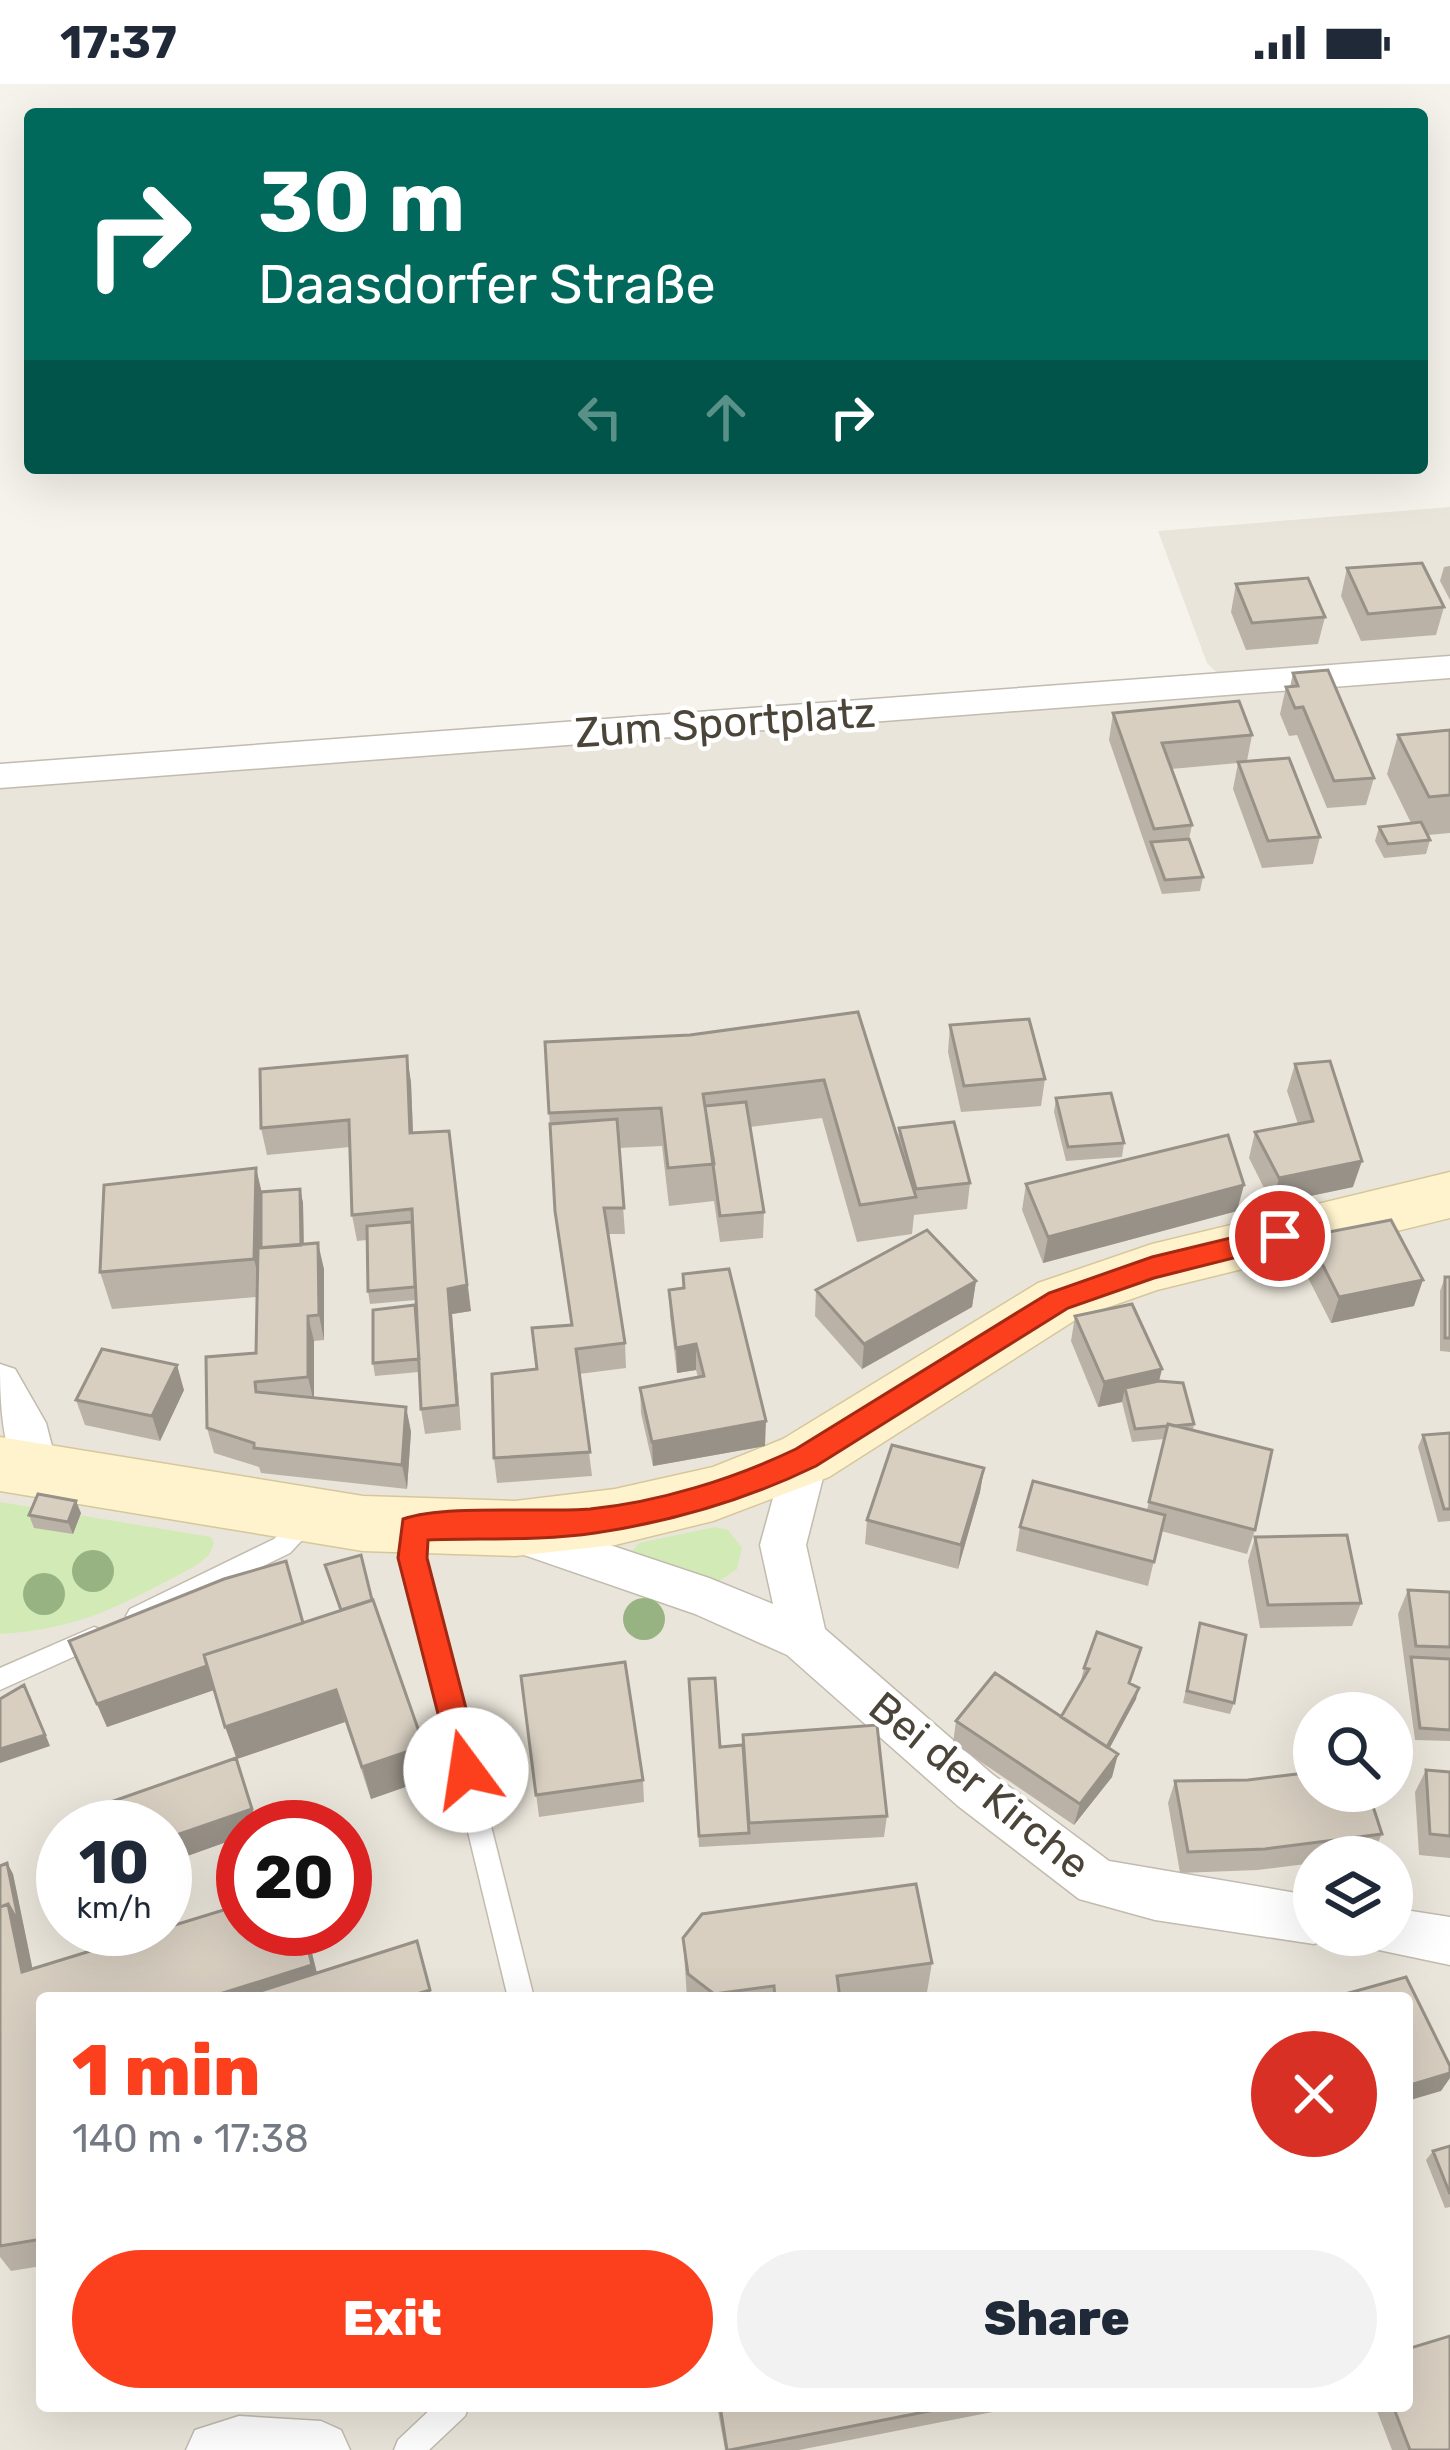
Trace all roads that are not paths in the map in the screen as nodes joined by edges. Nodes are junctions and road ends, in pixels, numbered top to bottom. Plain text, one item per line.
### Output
1 (1450, 668) edge
2 (0, 776) edge
3 (1450, 1195) edge
4 (0, 1382) edge
5 (806, 1458) junction
6 (18, 1466) edge
7 (314, 1516) junction
8 (500, 1527) junction
9 (413, 1528) junction
10 (804, 1640) junction
11 (0, 1679) edge
12 (1293, 1917) edge
13 (1413, 1935) edge
14 (1450, 1941) edge
15 (520, 1992) edge
16 (449, 2412) edge
17 (215, 2450) edge
18 (321, 2450) edge
19 (408, 2450) edge

1 - 2 street, Zum Sportplatz
3 - 5 street
4 - 6 street
5 - 8 street
5 - 10 street
6 - 7 street
7 - 9 street
7 - 11 lane
8 - 9 street
8 - 10 street, Bei der Kirche
9 - 15 lane
10 - 12 street, Bei der Kirche
13 - 14 street
16 - 19 lane
17 - 18 street

